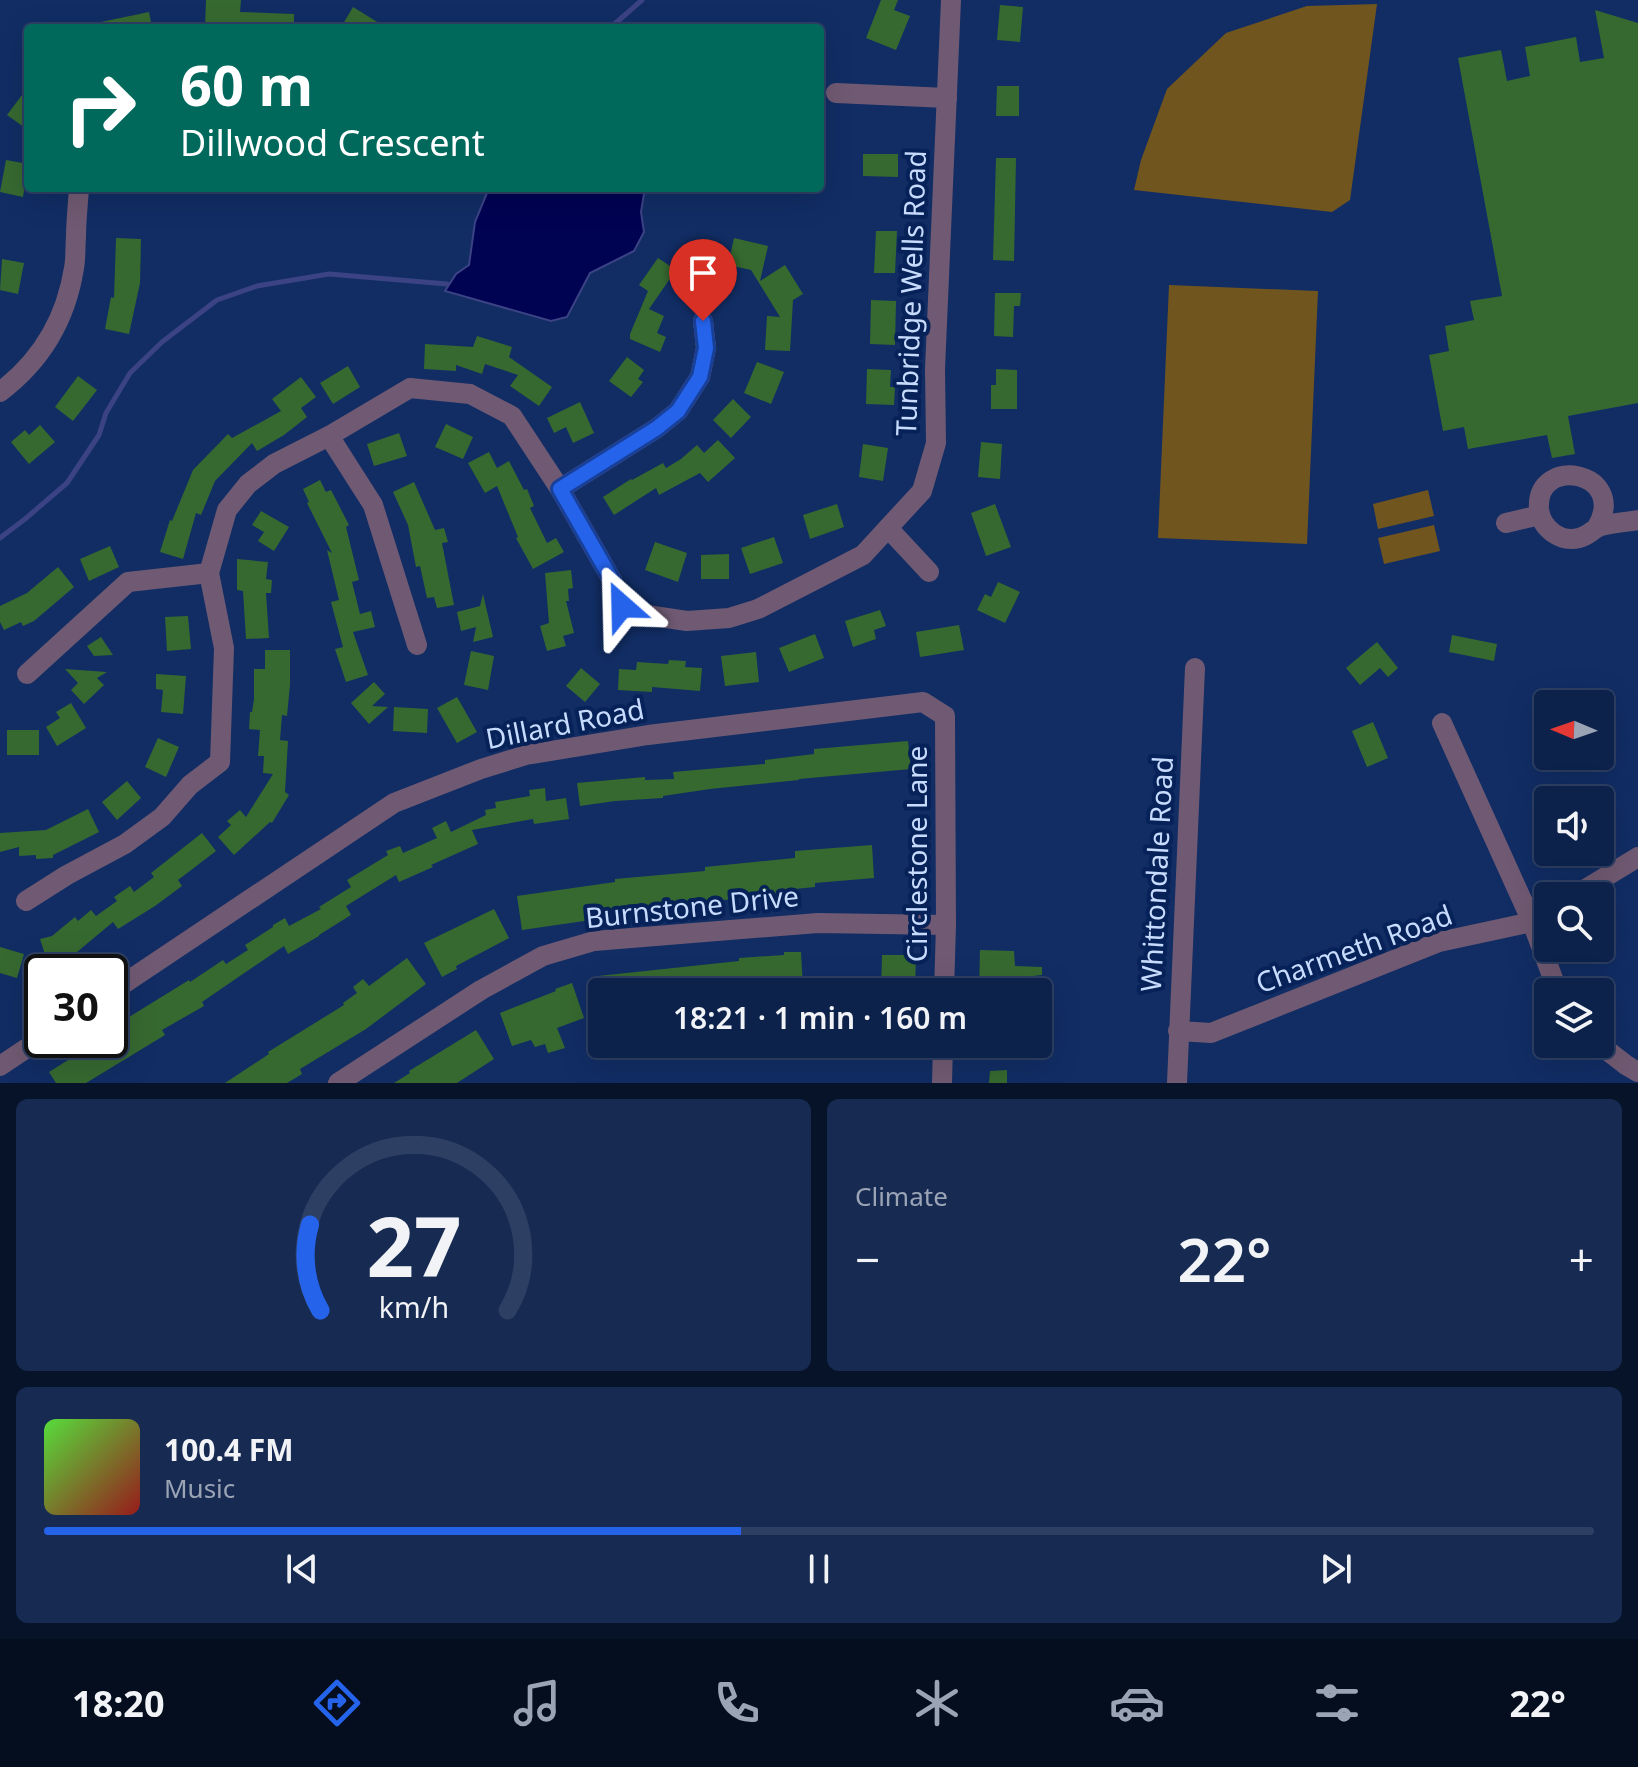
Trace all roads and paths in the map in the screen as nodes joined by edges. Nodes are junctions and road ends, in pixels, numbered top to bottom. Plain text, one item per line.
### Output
1 (951, 0) edge
2 (836, 93) dead end
3 (947, 98) junction
4 (79, 192) edge
5 (703, 321) dead end
6 (0, 392) edge
7 (329, 436) junction
8 (560, 489) junction
9 (1540, 515) junction
10 (1638, 520) edge
11 (1506, 523) dead end
12 (1597, 527) junction
13 (888, 528) junction
14 (929, 572) dead end
15 (209, 573) junction
16 (417, 645) dead end
17 (1195, 668) dead end
18 (27, 674) dead end
19 (945, 716) joint
20 (1442, 723) dead end
21 (1638, 857) edge
22 (1597, 882) edge
23 (26, 901) dead end
24 (1534, 905) edge
25 (1534, 918) edge
26 (946, 925) junction
27 (944, 978) edge
28 (128, 981) edge
29 (1178, 1031) junction
30 (24, 1050) edge
31 (1614, 1056) edge
32 (943, 1058) edge
33 (0, 1066) edge
34 (1638, 1072) edge
35 (338, 1083) edge
36 (942, 1083) edge
37 (1177, 1083) edge

1 - 3 street, Tunbridge Wells Road
2 - 3 street
3 - 13 street, Tunbridge Wells Road
4 - 6 street
5 - 8 street
7 - 8 street, Tunbridge Wells Road
7 - 15 street, Tunbridge Wells Road
7 - 16 street
8 - 13 street, Tunbridge Wells Road
9 - 11 street
9 - 12 street
9 - 12 street
10 - 12 street
13 - 14 street
15 - 18 street
15 - 23 street, Tunbridge Wells Road
17 - 29 street, Whittondale Road
19 - 26 street, Circlestone Lane
19 - 28 street, Dillard Road
20 - 24 street
21 - 22 street
25 - 29 street, Charmeth Road
26 - 27 street, Circlestone Lane
26 - 35 street, Burnstone Drive
29 - 37 street, Whittondale Road
30 - 33 street
31 - 34 street
32 - 36 street

